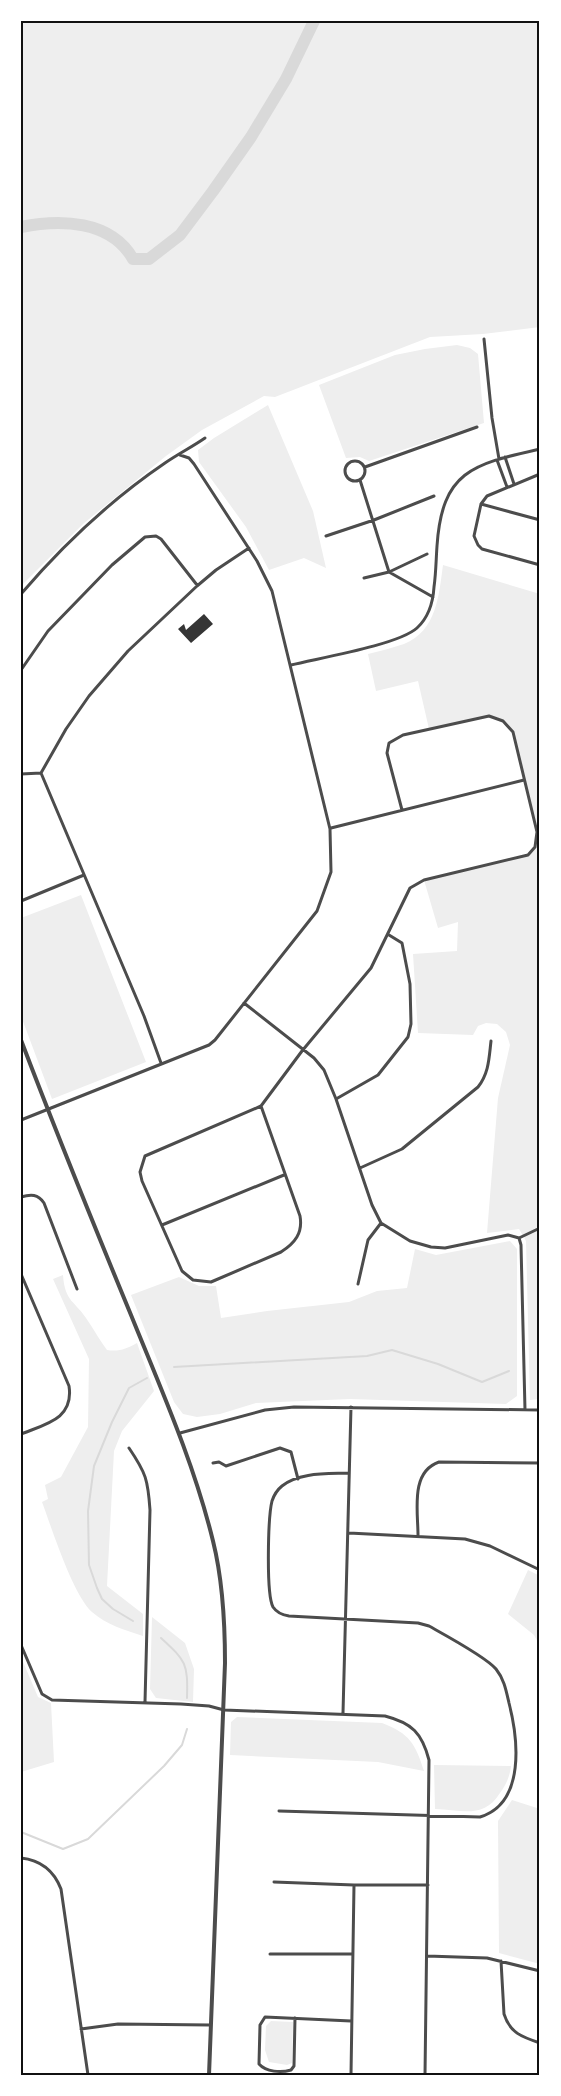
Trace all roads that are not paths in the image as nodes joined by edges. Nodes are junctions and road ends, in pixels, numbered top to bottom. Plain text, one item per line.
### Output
1 (484, 339) dead end
2 (477, 427) dead end
3 (205, 438) dead end
4 (540, 449) edge
5 (180, 455) junction
6 (505, 457) junction
7 (498, 459) junction
8 (365, 467) junction
9 (539, 475) edge
10 (360, 480) junction
11 (514, 484) junction
12 (507, 487) junction
13 (434, 496) dead end
14 (481, 504) junction
15 (374, 520) junction
16 (540, 520) edge
17 (326, 536) dead end
18 (249, 548) junction
19 (427, 554) dead end
20 (540, 565) edge
21 (389, 572) junction
22 (364, 578) dead end
23 (197, 586) junction
24 (21, 594) edge
25 (433, 597) junction
26 (291, 665) junction
27 (21, 670) edge
28 (40, 773) junction
29 (21, 774) edge
30 (524, 780) junction
31 (402, 810) junction
32 (330, 829) junction
33 (84, 875) junction
34 (21, 901) edge
35 (389, 935) junction
36 (244, 1003) junction
37 (21, 1040) edge
38 (491, 1041) dead end
39 (302, 1051) junction
40 (161, 1063) junction
41 (336, 1099) junction
42 (261, 1106) junction
43 (48, 1110) junction
44 (21, 1120) edge
45 (360, 1168) junction
46 (284, 1175) junction
47 (21, 1197) edge
48 (381, 1223) junction
49 (162, 1225) junction
50 (540, 1228) edge
51 (519, 1238) junction
52 (21, 1274) edge
53 (358, 1284) dead end
54 (77, 1289) dead end
55 (351, 1407) junction
56 (525, 1410) junction
57 (540, 1410) edge
58 (180, 1433) junction
59 (21, 1434) edge
60 (129, 1448) dead end
61 (540, 1462) edge
62 (213, 1463) dead end
63 (349, 1473) junction
64 (298, 1479) junction
65 (348, 1533) junction
66 (418, 1536) junction
67 (540, 1570) edge
68 (346, 1619) junction
69 (21, 1645) edge
70 (145, 1702) junction
71 (224, 1710) junction
72 (343, 1713) junction
73 (279, 1811) dead end
74 (429, 1815) junction
75 (21, 1858) edge
76 (274, 1882) dead end
77 (354, 1885) junction
78 (428, 1885) junction
79 (270, 1954) dead end
80 (352, 1954) junction
81 (427, 1956) junction
82 (501, 1961) junction
83 (540, 1971) edge
84 (295, 2018) junction
85 (351, 2021) junction
86 (210, 2025) junction
87 (81, 2029) junction
88 (540, 2043) edge
89 (88, 2075) edge
90 (209, 2075) edge
91 (351, 2075) edge
92 (425, 2075) edge

1 - 7 street
2 - 8 street
3 - 5 street
4 - 6 street
5 - 18 street
5 - 24 street
6 - 7 street
6 - 11 street
7 - 12 street
7 - 25 street
8 - 10 street
8 - 10 street
9 - 11 street
10 - 15 street
11 - 12 street
12 - 14 street
13 - 15 street
14 - 16 street
14 - 20 street
15 - 17 street
15 - 21 street
18 - 23 street
18 - 26 street
19 - 21 street
21 - 22 street
21 - 25 street
23 - 27 street
23 - 28 street
25 - 26 street
26 - 32 street
28 - 29 street
28 - 33 street
30 - 31 street
30 - 31 street
30 - 35 street
31 - 32 street
32 - 36 street
33 - 34 street
33 - 40 street
35 - 39 street
35 - 41 street
36 - 39 street
36 - 40 street
37 - 43 street
38 - 45 street
39 - 41 street
39 - 42 street
40 - 43 street
41 - 45 street
42 - 46 street
42 - 49 street
43 - 44 street
43 - 58 street
45 - 48 street
46 - 49 street
46 - 49 street
47 - 54 street
48 - 51 street
48 - 53 street
50 - 51 street
51 - 56 street
52 - 59 street
55 - 56 street
55 - 58 street
55 - 63 street
56 - 57 street
58 - 71 street
60 - 70 street
61 - 66 street
62 - 64 street
63 - 64 street
63 - 65 street
64 - 68 street
65 - 66 street
65 - 68 street
66 - 67 street
68 - 72 street
68 - 74 street
69 - 70 street
70 - 71 street
71 - 72 street
71 - 86 street
72 - 74 street
73 - 74 street
74 - 78 street
75 - 87 street
76 - 77 street
77 - 78 street
77 - 80 street
78 - 81 street
79 - 80 street
80 - 85 street
81 - 82 street
81 - 92 street
82 - 83 street
82 - 88 street
84 - 84 street
84 - 85 street
85 - 91 street
86 - 87 street
86 - 90 street
87 - 89 street

